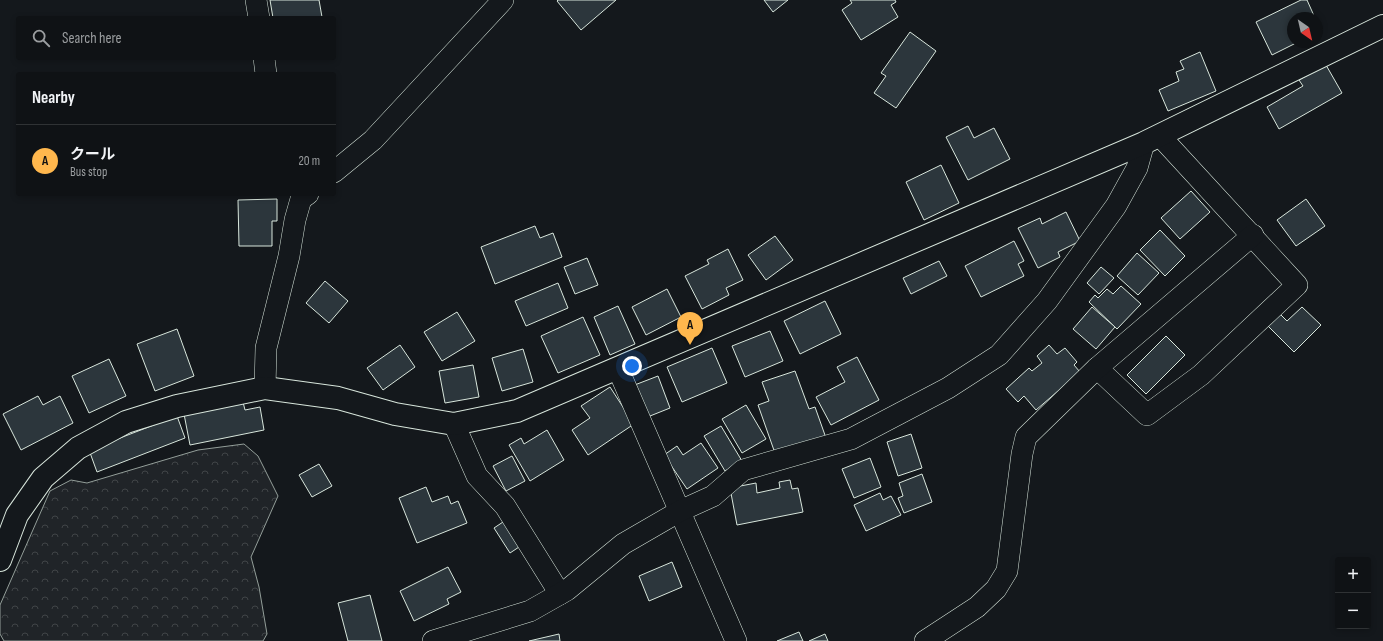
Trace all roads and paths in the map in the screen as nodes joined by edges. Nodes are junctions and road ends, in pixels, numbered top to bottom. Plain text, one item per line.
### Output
1 (256, 0) edge
2 (503, 0) edge
3 (259, 16) edge
4 (1383, 26) edge
5 (264, 60) edge
6 (266, 72) edge
7 (1152, 140) junction
8 (336, 170) edge
9 (302, 196) edge
10 (1253, 235) junction
11 (1097, 368) junction
12 (618, 369) junction
13 (265, 388) junction
14 (454, 424) junction
15 (680, 511) junction
16 (0, 560) edge
17 (560, 594) junction
18 (433, 641) edge
19 (736, 641) edge
20 (925, 641) edge

1 - 3 street
2 - 8 street
4 - 7 street
5 - 6 street
7 - 10 street
7 - 12 street
7 - 15 street
9 - 13 street
10 - 11 street
10 - 11 street
11 - 20 street
12 - 14 street
12 - 15 street
13 - 14 street
13 - 16 street
14 - 17 street
15 - 17 street
15 - 19 street
17 - 18 street

